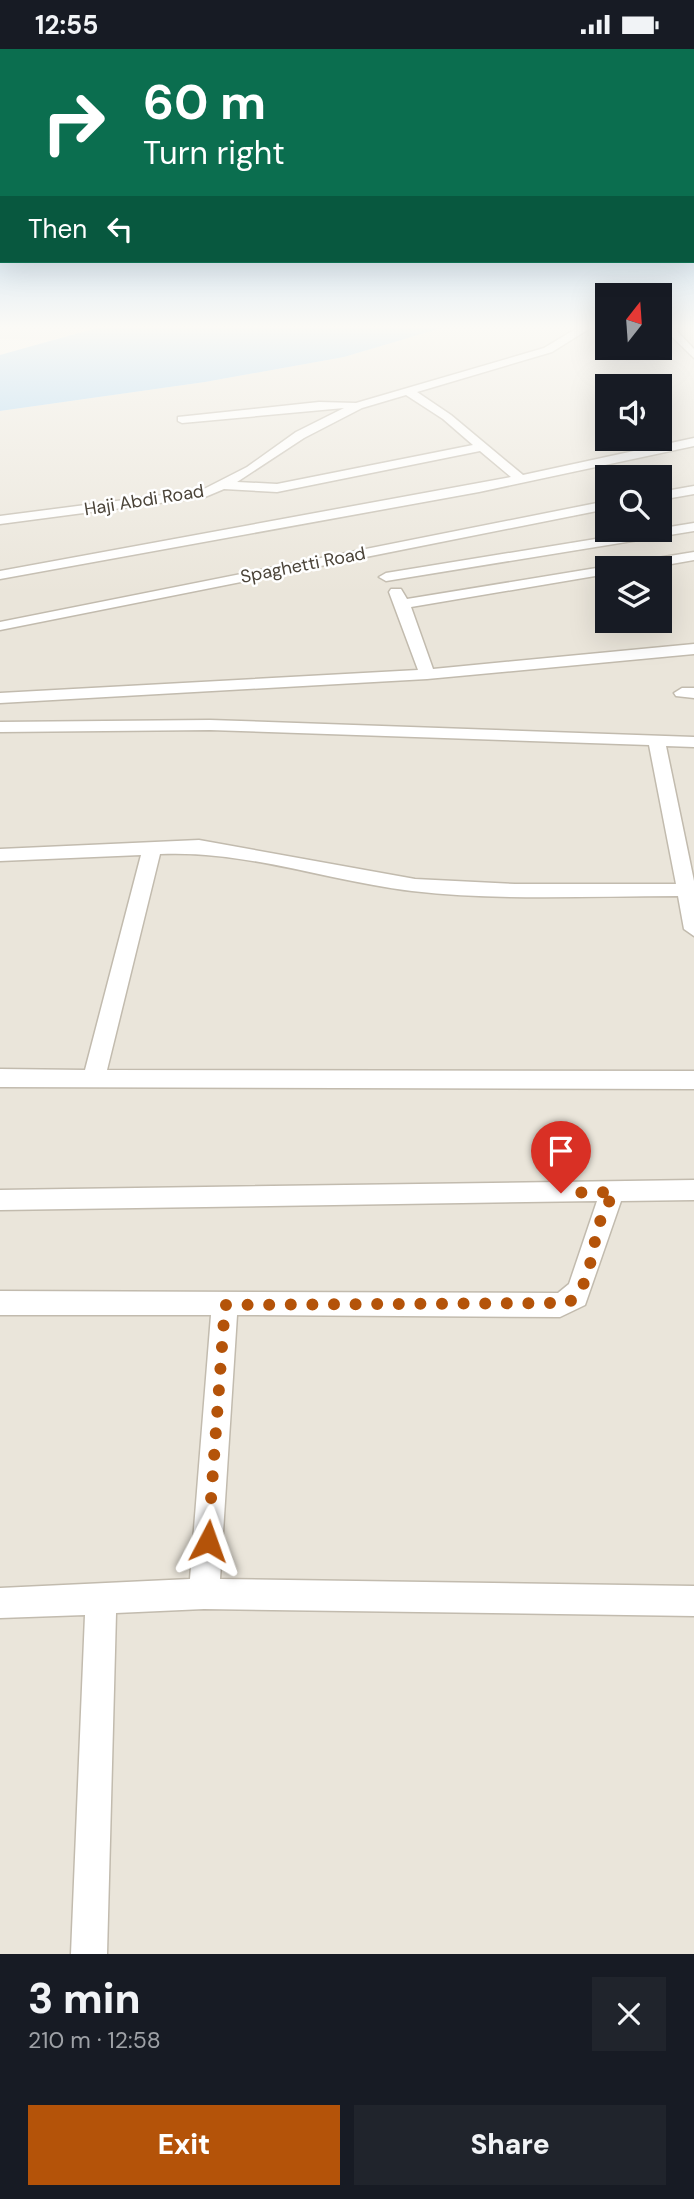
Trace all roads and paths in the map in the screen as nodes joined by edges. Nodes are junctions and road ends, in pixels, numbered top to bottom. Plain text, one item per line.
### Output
1 (212, 416) edge
2 (337, 416) edge
3 (445, 416) edge
4 (182, 419) dead end
5 (694, 442) edge
6 (482, 447) junction
7 (520, 479) junction
8 (225, 485) junction
9 (694, 490) edge
10 (672, 494) edge
11 (595, 507) edge
12 (0, 520) edge
13 (694, 527) edge
14 (369, 552) junction
15 (694, 556) edge
16 (672, 560) edge
17 (595, 572) edge
18 (0, 575) edge
19 (386, 577) junction
20 (403, 604) junction
21 (0, 626) edge
22 (694, 649) edge
23 (427, 674) junction
24 (0, 698) edge
25 (0, 727) edge
26 (657, 741) junction
27 (694, 742) edge
28 (152, 848) junction
29 (0, 855) edge
30 (690, 888) edge
31 (694, 929) edge
32 (0, 1078) edge
33 (94, 1078) junction
34 (694, 1080) edge
35 (694, 1190) edge
36 (614, 1192) junction
37 (0, 1200) edge
38 (0, 1303) edge
39 (225, 1305) junction
40 (204, 1594) junction
41 (102, 1599) junction
42 (694, 1601) edge
43 (0, 1603) edge
44 (89, 1954) edge

1 - 4 street
2 - 8 street, Haji Abdi Road
3 - 6 street
5 - 7 street
6 - 7 street
6 - 8 street
7 - 18 street
8 - 12 street, Haji Abdi Road
9 - 10 street
11 - 14 street, Spaghetti Road
13 - 19 street
14 - 19 street
14 - 21 street, Spaghetti Road
15 - 16 street
17 - 20 street
19 - 20 street
20 - 23 street
22 - 23 street
23 - 24 street
25 - 26 street
26 - 27 street
26 - 30 street
28 - 29 street
28 - 30 street
28 - 33 street
30 - 31 street
32 - 33 street
33 - 34 street
35 - 36 street
36 - 37 street
36 - 39 street
38 - 39 street
39 - 40 street
40 - 41 street
40 - 42 street
41 - 43 street
41 - 44 street

